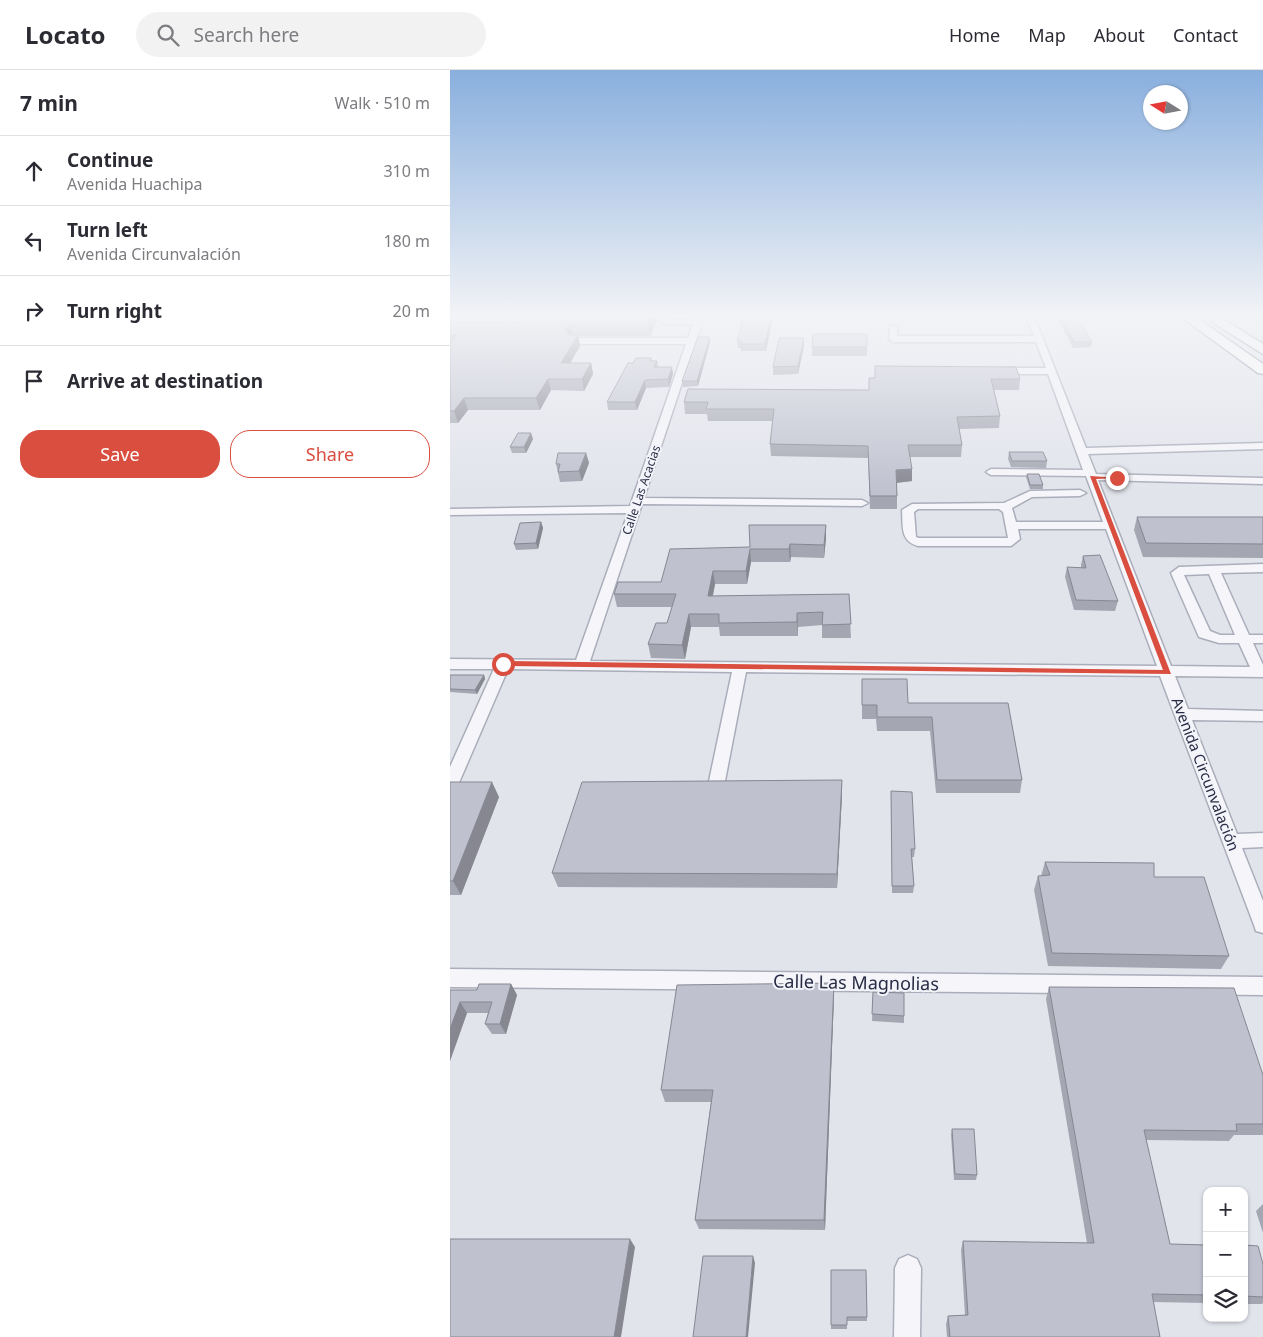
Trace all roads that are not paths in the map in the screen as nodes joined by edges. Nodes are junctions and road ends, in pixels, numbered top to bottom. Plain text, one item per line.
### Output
1 (680, 375) edge
2 (1053, 375) edge
3 (1263, 446) edge
4 (1082, 451) junction
5 (991, 472) dead end
6 (1092, 475) junction
7 (1263, 481) edge
8 (1080, 493) dead end
9 (862, 503) dead end
10 (636, 505) junction
11 (1006, 507) junction
12 (450, 512) edge
13 (1011, 525) junction
14 (1111, 526) junction
15 (1263, 568) edge
16 (1213, 569) junction
17 (1243, 639) junction
18 (1263, 639) edge
19 (450, 664) edge
20 (503, 664) junction
21 (582, 664) junction
22 (740, 666) junction
23 (1168, 672) junction
24 (1261, 672) edge
25 (1184, 714) junction
26 (1263, 716) edge
27 (450, 785) edge
28 (716, 786) edge
29 (1263, 840) edge
30 (1232, 841) junction
31 (1263, 925) edge
32 (450, 978) edge
33 (1263, 986) edge
34 (908, 1268) dead end
35 (907, 1337) edge

1 - 10 street, Calle Las Acacias
2 - 4 street, Avenida Circunvalación
3 - 4 street
4 - 6 street, Avenida Circunvalación
5 - 6 street
6 - 7 street
6 - 14 street, Avenida Circunvalación
8 - 11 street
9 - 10 street
10 - 12 street
10 - 21 street, Calle Las Acacias
11 - 13 street
11 - 13 street
13 - 14 street
14 - 23 street, Avenida Circunvalación
15 - 16 street
16 - 17 street
16 - 17 street
17 - 18 street
17 - 24 street
19 - 20 street
20 - 21 street
20 - 27 street
21 - 22 street
22 - 23 street
22 - 28 street
23 - 24 street
23 - 25 street, Avenida Circunvalación
25 - 26 street
25 - 30 street, Avenida Circunvalación
29 - 30 street
30 - 31 street, Avenida Circunvalación
32 - 33 street, Calle Las Magnolias
34 - 35 street

